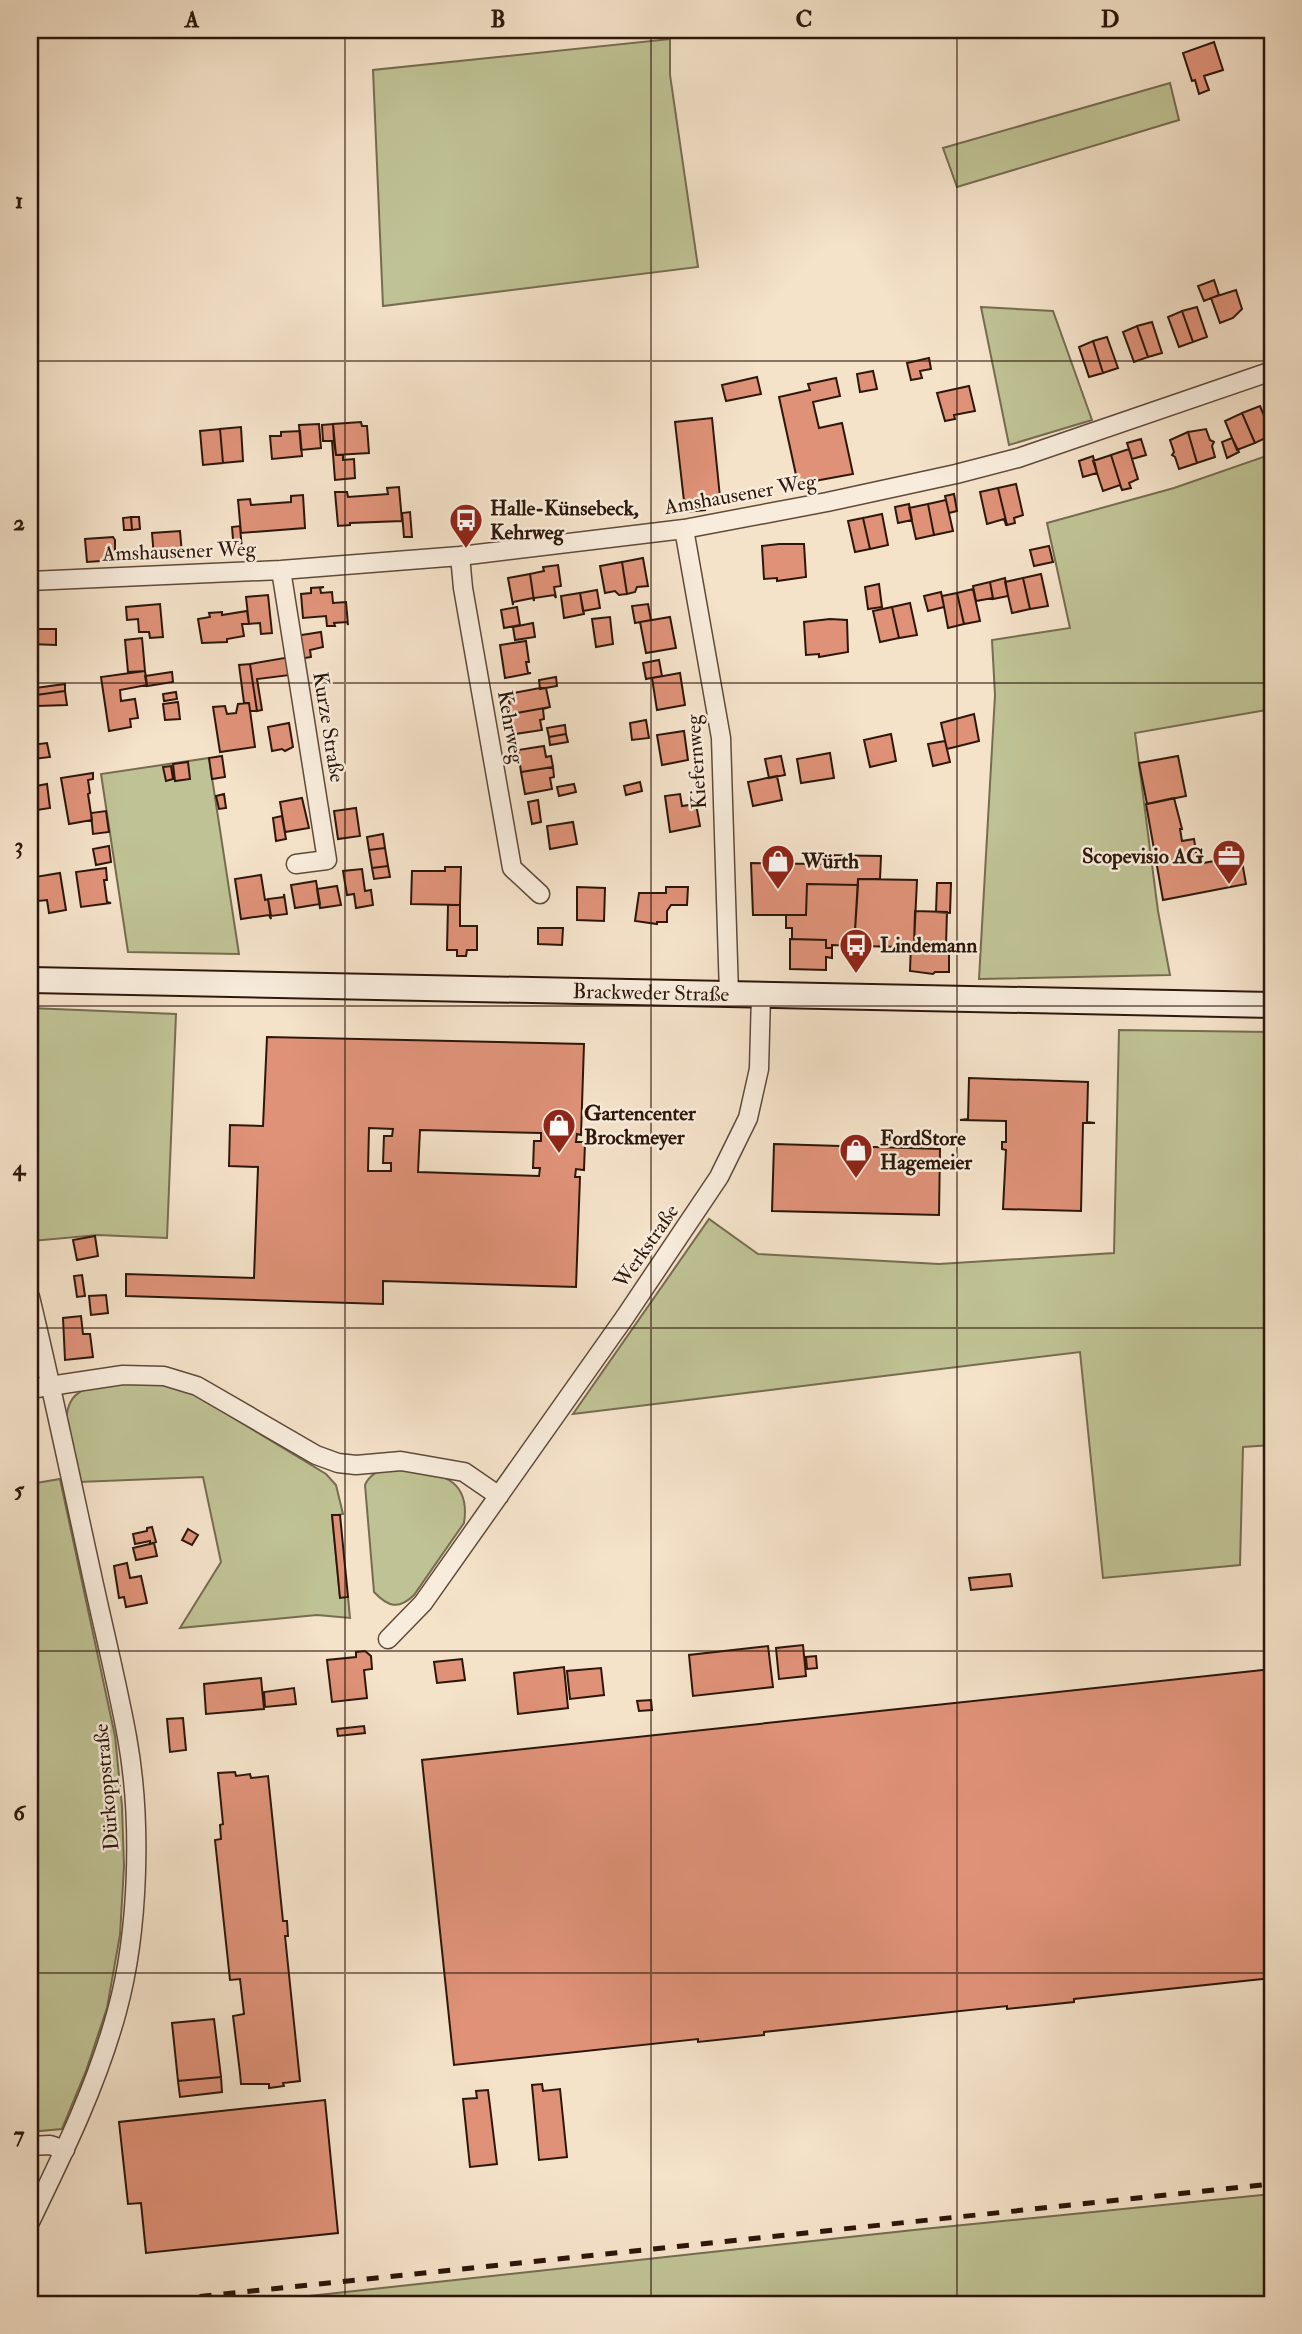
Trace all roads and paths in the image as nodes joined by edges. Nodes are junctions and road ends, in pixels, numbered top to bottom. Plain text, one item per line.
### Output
1 (1272, 371) edge
2 (684, 529) junction
3 (460, 556) junction
4 (281, 570) junction
5 (30, 581) edge
6 (296, 864) dead end
7 (540, 894) dead end
8 (30, 980) edge
9 (729, 994) junction
10 (761, 995) junction
11 (1272, 1004) edge
12 (30, 1297) edge
13 (52, 1387) junction
14 (30, 1389) edge
15 (499, 1496) junction
16 (388, 1639) dead end
17 (30, 2146) edge
18 (65, 2151) junction
19 (30, 2222) edge

1 - 2 street, Amshausener Weg
2 - 3 street, Amshausener Weg
2 - 9 street, Kiefernweg
3 - 4 street, Amshausener Weg
3 - 7 street, Kehrweg
4 - 5 street, Amshausener Weg
4 - 6 street, Kurze Straße
8 - 9 street, Brackweder Straße
9 - 10 street, Brackweder Straße
10 - 11 street, Brackweder Straße
10 - 15 street, Werkstraße
12 - 13 street, Dürkoppstraße
13 - 14 street
13 - 15 street
13 - 18 street, Dürkoppstraße
15 - 16 street, Werkstraße
17 - 18 street
18 - 19 street, Dürkoppstraße

